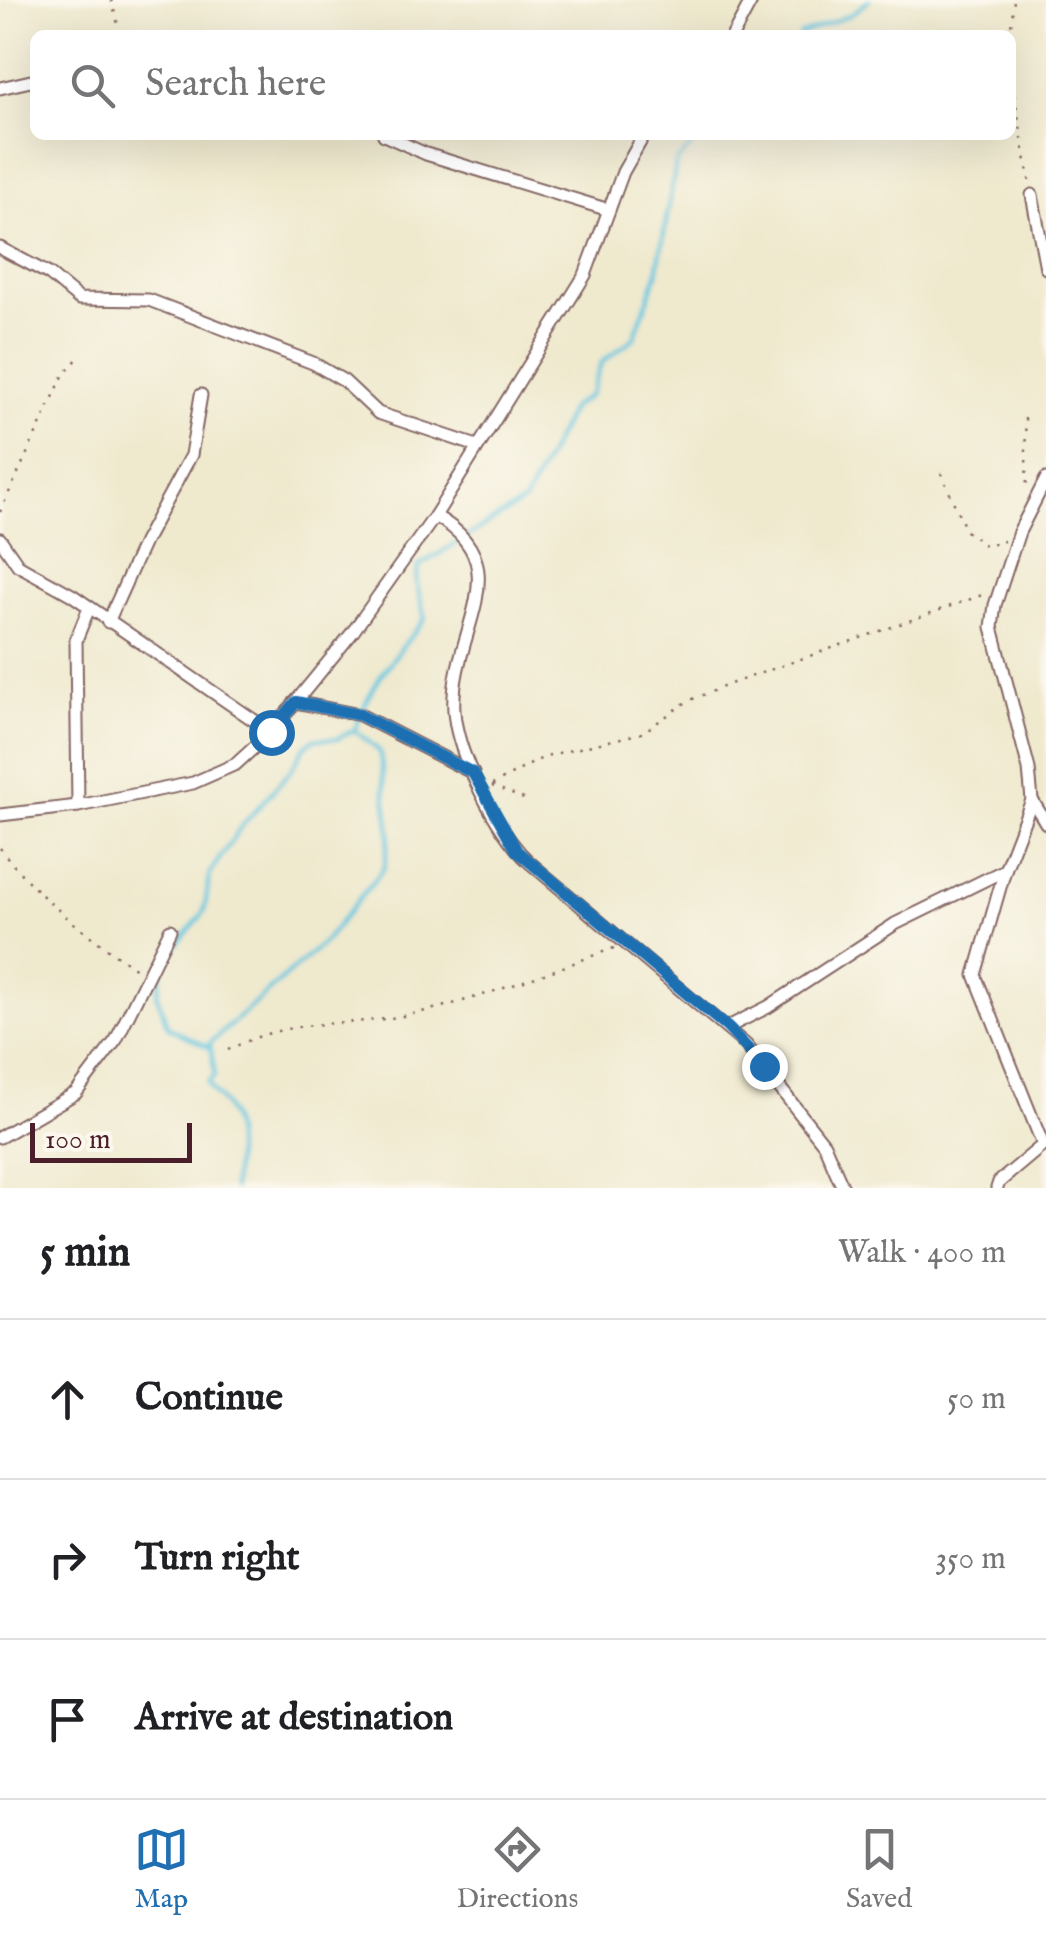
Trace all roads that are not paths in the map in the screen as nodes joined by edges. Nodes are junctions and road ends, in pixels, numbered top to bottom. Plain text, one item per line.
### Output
1 (752, 0) edge
2 (736, 30) edge
3 (30, 81) edge
4 (0, 88) edge
5 (395, 140) edge
6 (642, 140) edge
7 (1032, 196) road end
8 (609, 210) junction
9 (0, 248) edge
10 (1046, 268) edge
11 (201, 395) dead end
12 (477, 446) junction
13 (1046, 479) edge
14 (435, 516) junction
15 (0, 539) edge
16 (90, 608) junction
17 (108, 622) junction
18 (296, 702) junction
19 (271, 732) junction
20 (473, 773) junction
21 (1032, 800) junction
22 (78, 806) junction
23 (0, 815) edge
24 (1046, 823) edge
25 (1006, 870) junction
26 (170, 930) dead end
27 (728, 1028) junction
28 (0, 1137) edge
29 (842, 1188) edge
30 (998, 1188) edge

1 - 2 street
3 - 4 street
5 - 8 street
6 - 8 street
7 - 10 street
8 - 12 street
9 - 12 street
11 - 17 street
12 - 14 street
13 - 21 street
14 - 18 street
14 - 20 street
15 - 16 street
16 - 17 street
16 - 22 street
17 - 19 street
18 - 19 street
18 - 20 street
19 - 22 street
20 - 27 street
21 - 24 street
21 - 25 street
22 - 23 street
25 - 27 street
25 - 30 street
26 - 28 street
27 - 29 street

